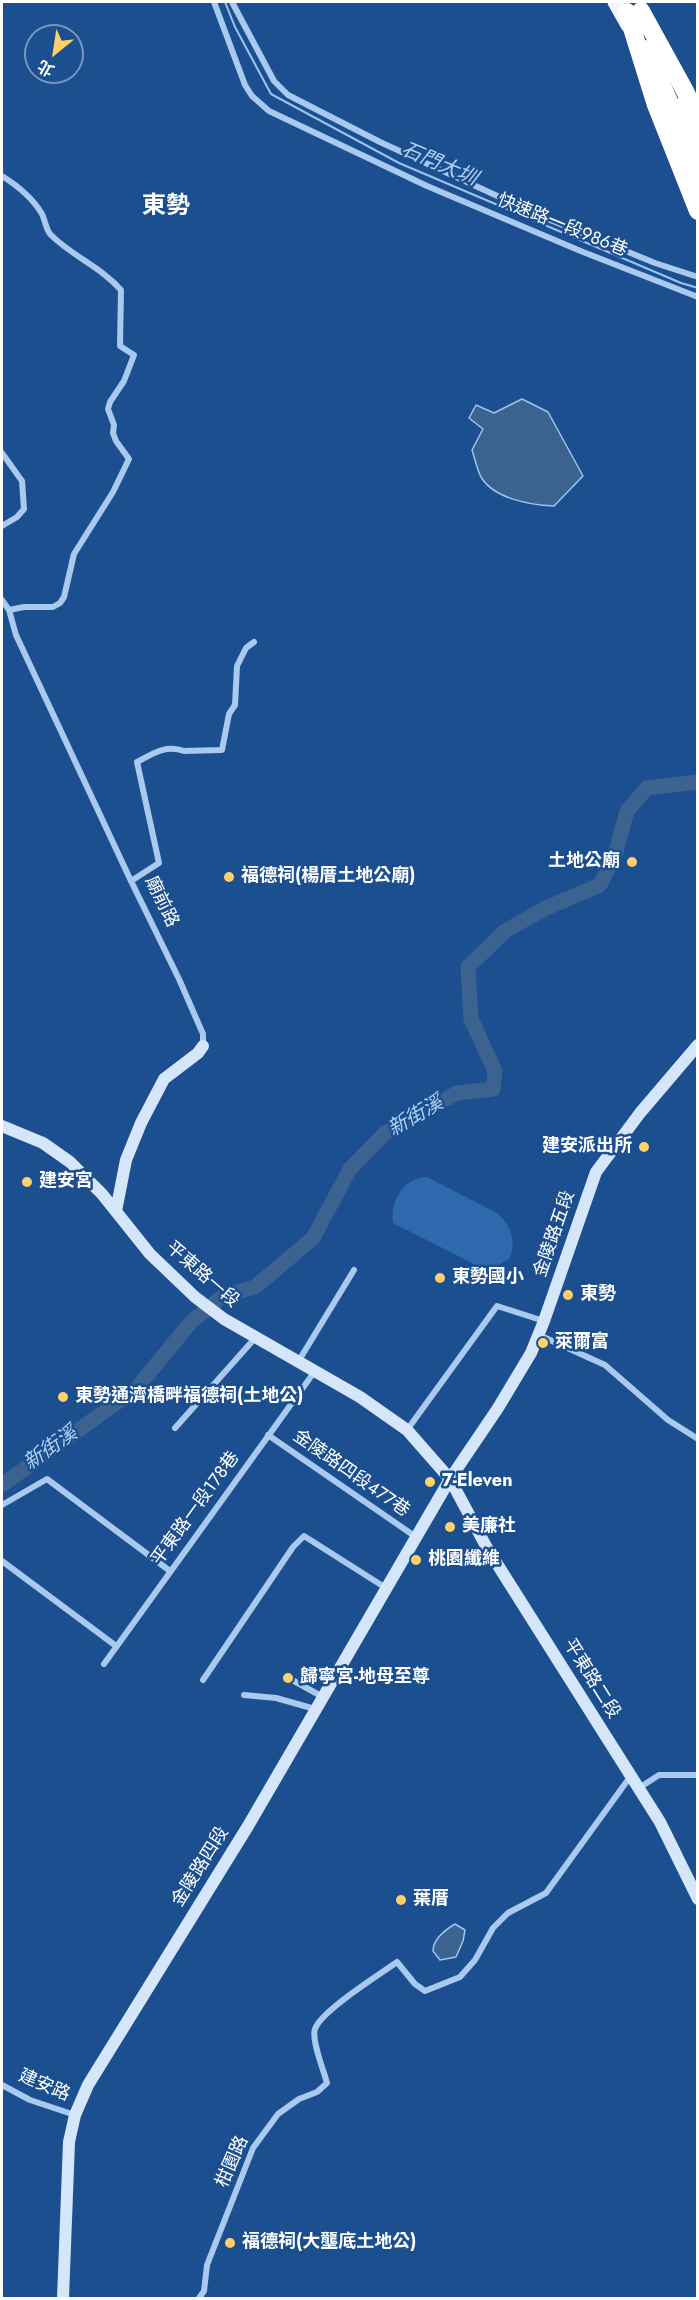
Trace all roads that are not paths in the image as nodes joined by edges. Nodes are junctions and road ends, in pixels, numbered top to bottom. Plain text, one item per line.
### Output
1 (214, 2) edge
2 (232, 2) edge
3 (631, 5) edge
4 (698, 119) edge
5 (698, 128) edge
6 (698, 136) edge
7 (2, 176) edge
8 (698, 176) edge
9 (698, 191) edge
10 (698, 212) edge
11 (698, 277) edge
12 (698, 297) edge
13 (2, 453) edge
14 (2, 526) edge
15 (2, 600) edge
16 (9, 610) junction
17 (254, 642) dead end
18 (131, 881) junction
19 (698, 1045) edge
20 (203, 1046) joint
21 (2, 1126) edge
22 (116, 1211) junction
23 (354, 1270) dead end
24 (544, 1321) junction
25 (539, 1335) junction
26 (256, 1337) junction
27 (298, 1362) junction
28 (315, 1371) junction
29 (175, 1428) dead end
30 (407, 1430) junction
31 (268, 1435) junction
32 (698, 1439) edge
33 (450, 1479) junction
34 (2, 1505) edge
35 (416, 1538) junction
36 (2, 1561) edge
37 (170, 1571) junction
38 (387, 1588) junction
39 (116, 1646) junction
40 (104, 1664) dead end
41 (203, 1680) dead end
42 (294, 1681) dead end
43 (244, 1695) dead end
44 (323, 1697) junction
45 (315, 1709) junction
46 (698, 1775) edge
47 (630, 1776) junction
48 (639, 1788) junction
49 (698, 1899) edge
50 (2, 2085) edge
51 (75, 2115) junction
52 (63, 2298) edge
53 (199, 2298) edge

1 - 12 street, 快速路一段986巷
2 - 11 street, 快速路一段986巷
3 - 4 highway, bridge
3 - 5 main road
3 - 6 highway, bridge
3 - 8 highway, bridge
3 - 9 main road
3 - 10 highway, bridge
7 - 16 street
13 - 14 street
15 - 16 street, 廟前路
16 - 18 street, 廟前路
17 - 18 street
18 - 20 street, 廟前路
19 - 24 main road, 金陵路五段
20 - 22 main road, 廟前路
21 - 22 main road, 平東路一段
22 - 26 main road, 平東路一段
23 - 27 street
24 - 25 main road, 金陵路五段
24 - 30 street
25 - 32 street
25 - 33 main road, 金陵路五段
26 - 27 main road, 平東路一段
26 - 29 street
27 - 28 main road, 平東路一段
28 - 30 main road, 平東路一段
28 - 31 street, 平東路一段178巷
30 - 33 main road, 平東路一段
31 - 35 street, 金陵路四段477巷
31 - 37 street, 平東路一段178巷
33 - 35 main road, 金陵路四段
33 - 47 main road, 平東路二段
34 - 37 street
35 - 38 main road, 金陵路四段
36 - 39 street
37 - 39 street, 平東路一段178巷
38 - 41 street
38 - 44 main road, 金陵路四段
39 - 40 street, 平東路一段178巷
42 - 44 street
43 - 45 street
44 - 45 main road, 金陵路四段
45 - 51 main road, 金陵路四段
46 - 48 street
47 - 48 main road, 平東路二段
47 - 53 street, 柑園路
48 - 49 main road, 平東路二段
50 - 51 street, 建安路
51 - 52 main road, 金陵路四段

